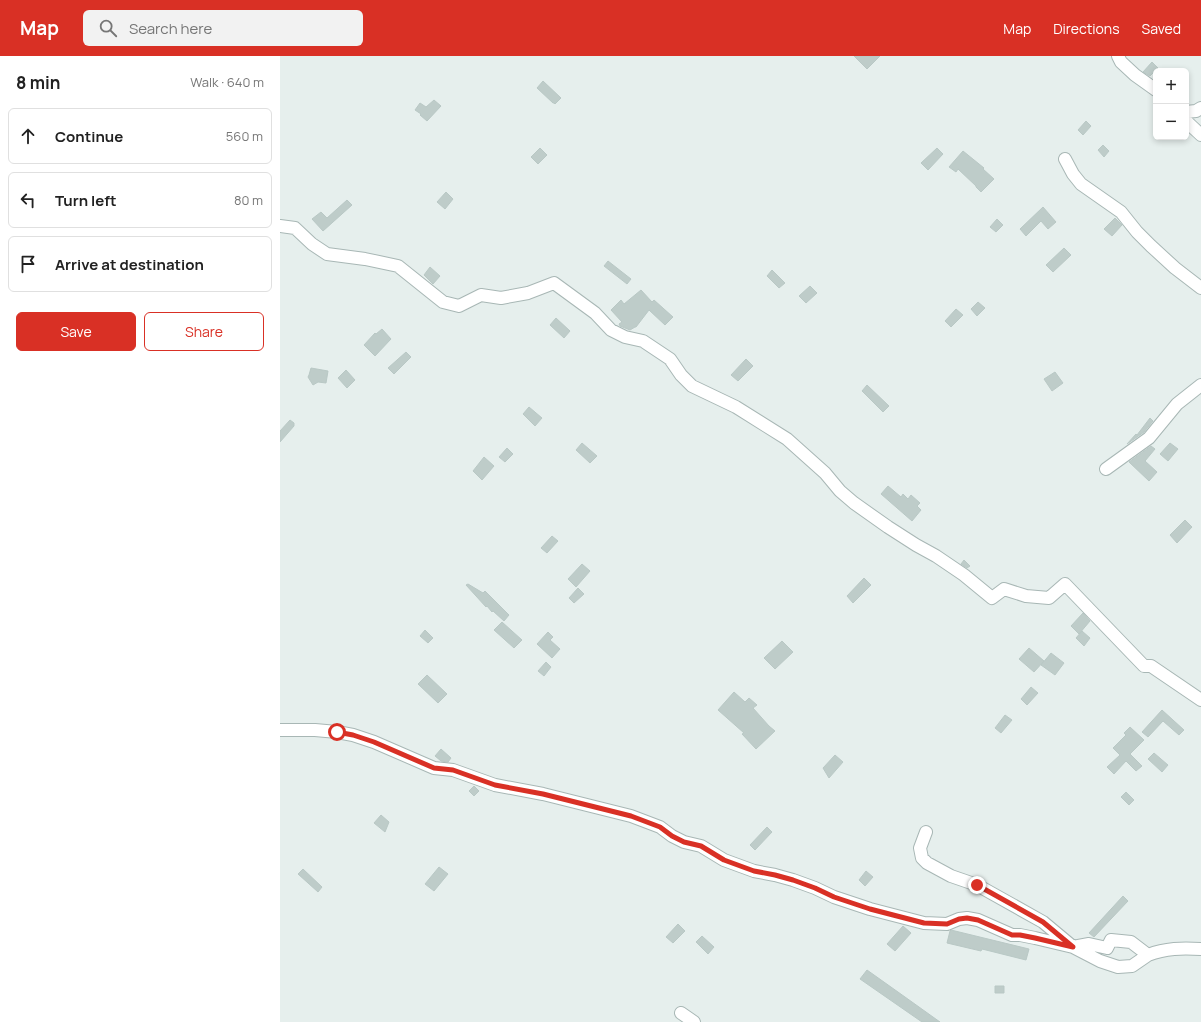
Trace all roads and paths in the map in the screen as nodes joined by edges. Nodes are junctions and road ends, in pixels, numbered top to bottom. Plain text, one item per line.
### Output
1 (1118, 56) edge
2 (1153, 88) edge
3 (1201, 108) edge
4 (1189, 112) edge
5 (1189, 124) edge
6 (1201, 135) edge
7 (1065, 159) dead end
8 (280, 226) edge
9 (1201, 288) edge
10 (1201, 385) edge
11 (1106, 468) dead end
12 (1201, 700) edge
13 (280, 730) edge
14 (926, 832) dead end
15 (1073, 947) junction
16 (1201, 949) edge
17 (1148, 955) junction
18 (681, 1013) dead end
19 (694, 1022) edge

1 - 2 street
3 - 4 street
5 - 6 street
7 - 9 street
8 - 12 street
10 - 11 street
13 - 15 street
14 - 15 street
15 - 17 street
15 - 17 street
16 - 17 street
18 - 19 street

